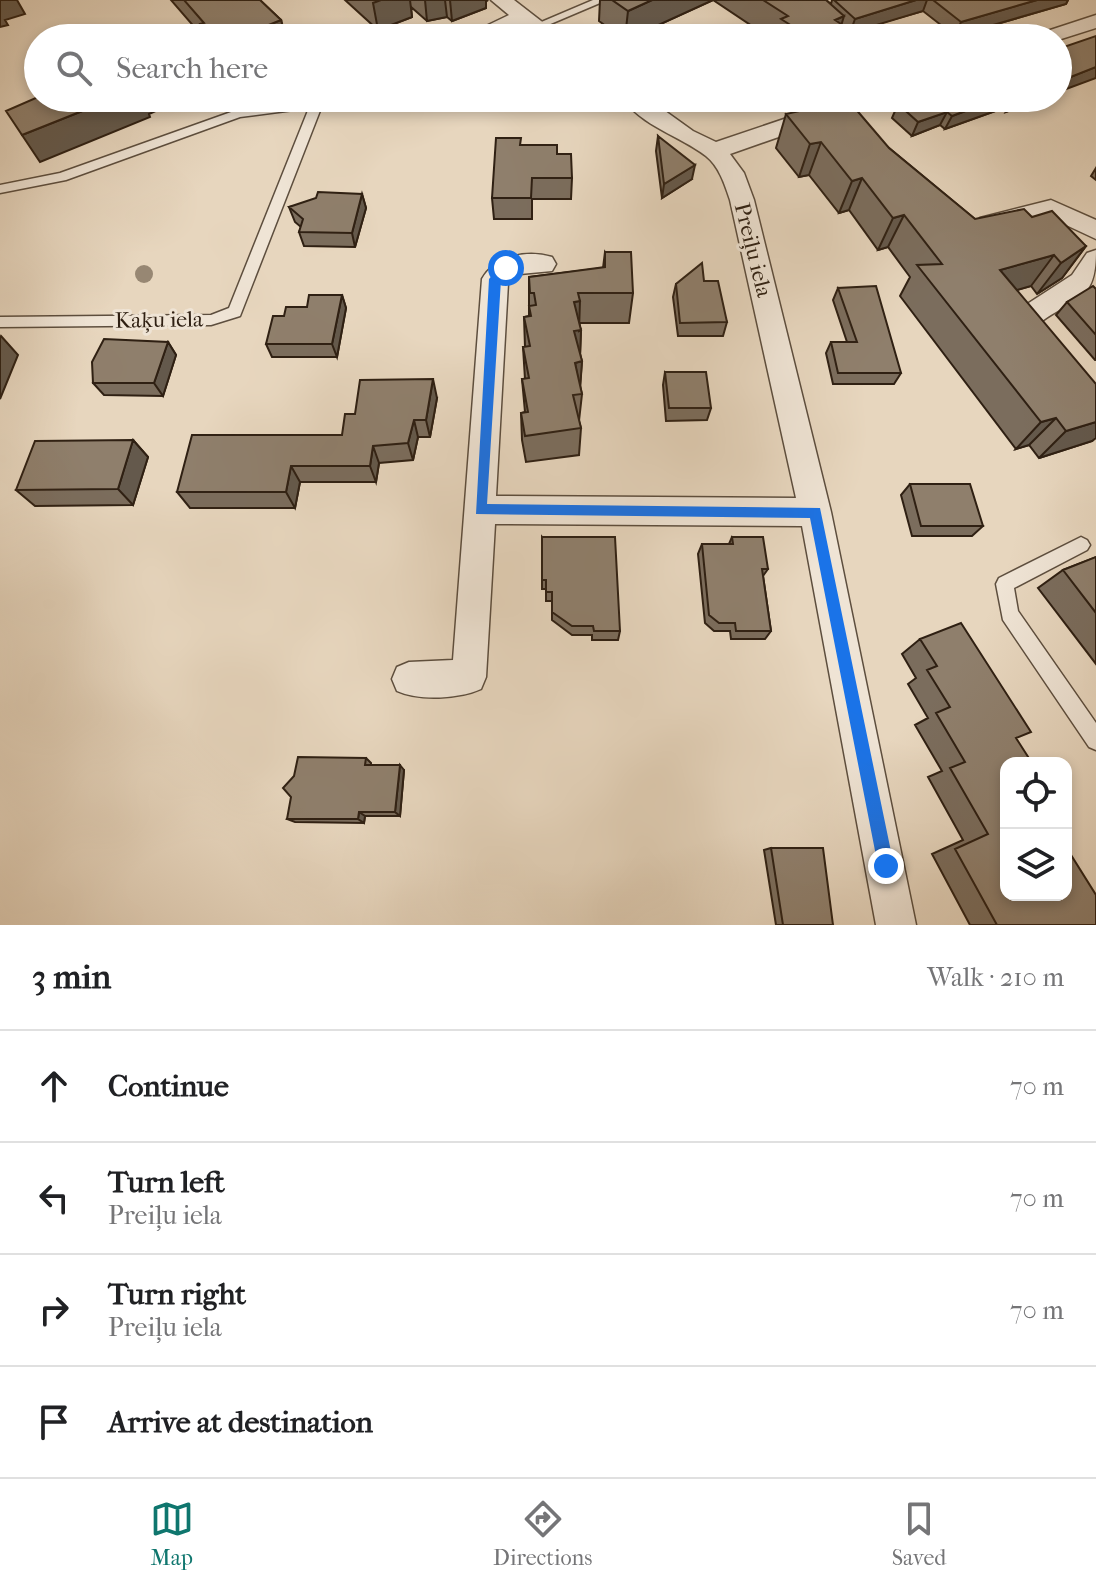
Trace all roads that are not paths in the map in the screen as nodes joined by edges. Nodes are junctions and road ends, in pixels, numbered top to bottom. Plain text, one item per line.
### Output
1 (501, 0) edge
2 (602, 0) edge
3 (1096, 21) edge
4 (534, 24) edge
5 (545, 24) edge
6 (1072, 29) edge
7 (250, 112) edge
8 (318, 112) edge
9 (652, 112) edge
10 (851, 112) edge
11 (715, 151) junction
12 (0, 189) edge
13 (966, 227) edge
14 (1096, 230) edge
15 (1096, 259) edge
16 (543, 264) dead end
17 (0, 322) edge
18 (1051, 363) edge
19 (480, 510) junction
20 (815, 512) junction
21 (1081, 545) dead end
22 (409, 679) dead end
23 (1096, 740) edge
24 (896, 925) edge

1 - 4 street
2 - 5 lane
3 - 6 street
7 - 12 lane, Kaķu iela
8 - 17 lane, Kaķu iela
9 - 11 street
10 - 11 street
11 - 20 street, Preiļu iela
13 - 14 street
15 - 18 street
16 - 19 street
19 - 20 street
19 - 22 street
20 - 24 street, Preiļu iela
21 - 23 lane

